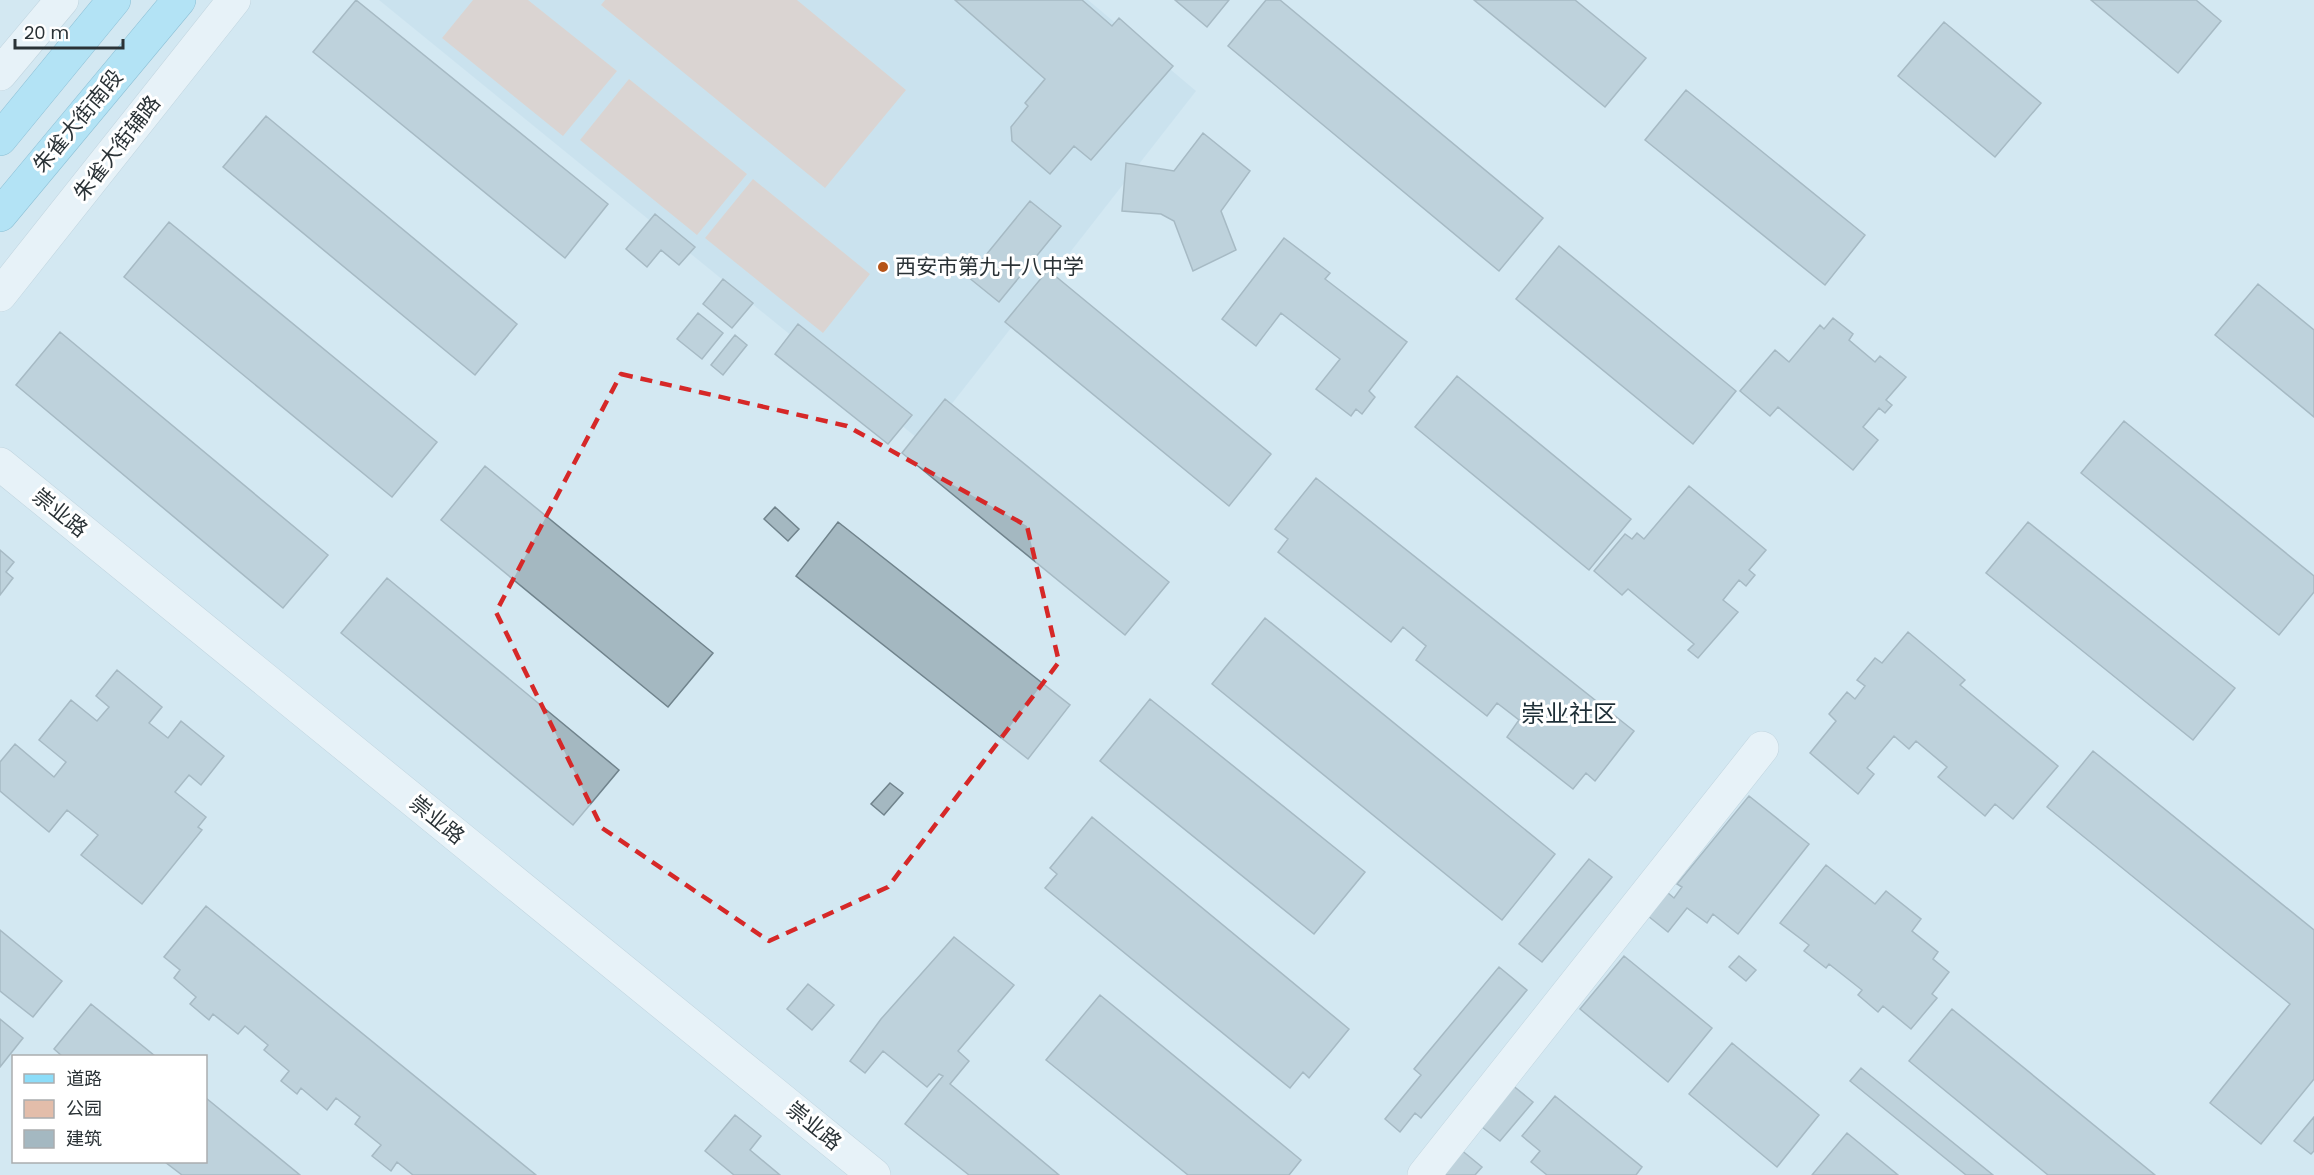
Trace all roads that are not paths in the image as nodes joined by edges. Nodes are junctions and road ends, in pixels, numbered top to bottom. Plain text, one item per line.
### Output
1 (62, 0) edge
2 (114, 0) edge
3 (179, 0) edge
4 (234, 0) edge
5 (0, 74) edge
6 (0, 139) edge
7 (0, 215) edge
8 (0, 296) edge
9 (0, 464) edge
10 (1762, 748) dead end
11 (874, 1175) edge
12 (1424, 1175) edge

1 - 5 street
2 - 6 main road
3 - 7 main road, 朱雀大街南段
4 - 8 street, 朱雀大街辅路
9 - 11 street, 崇业路
10 - 12 street

